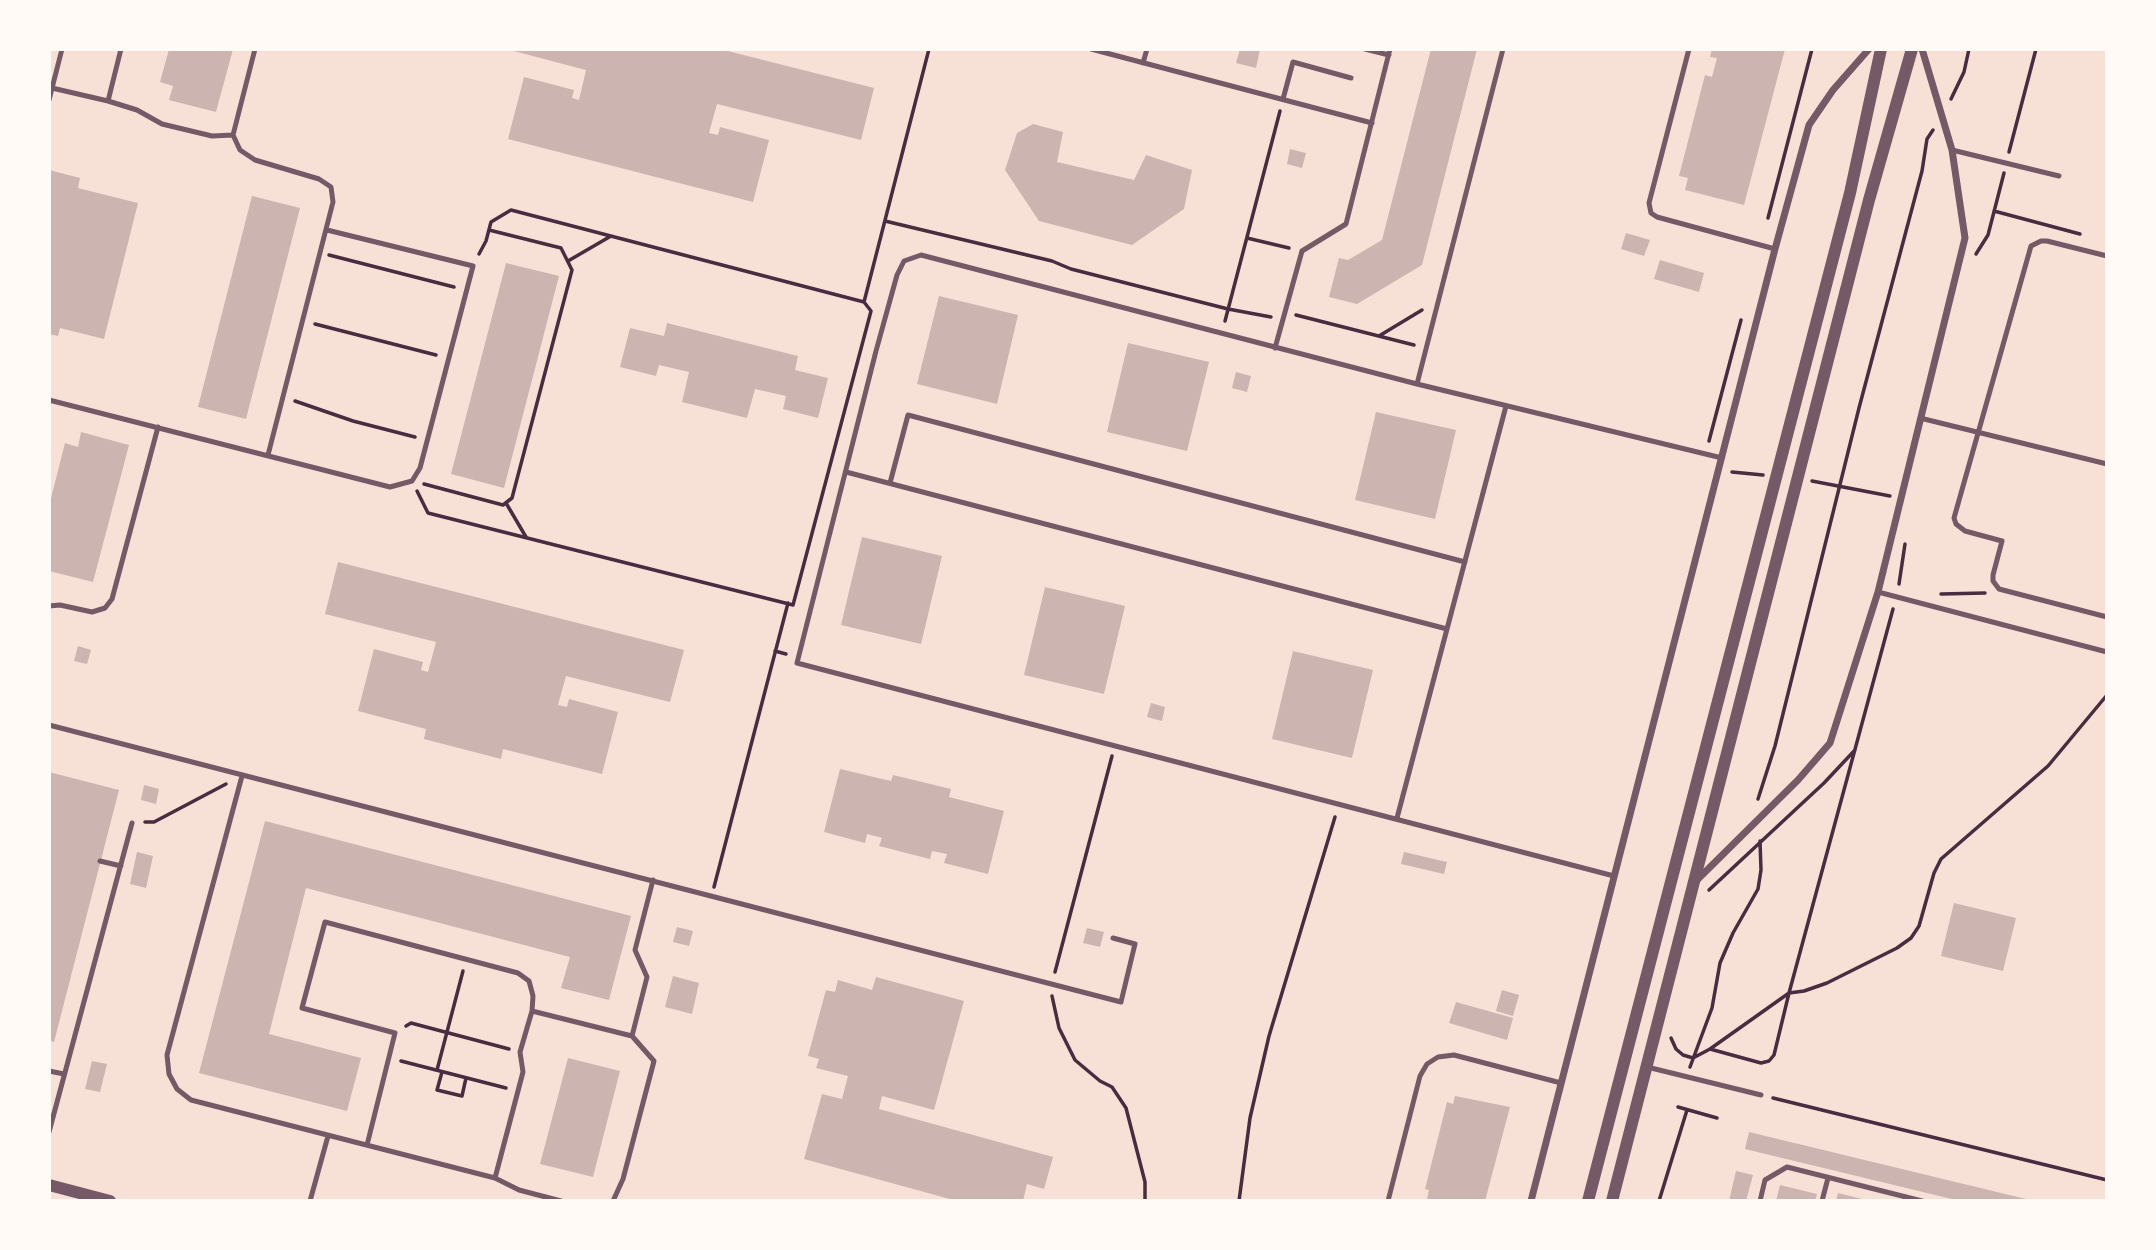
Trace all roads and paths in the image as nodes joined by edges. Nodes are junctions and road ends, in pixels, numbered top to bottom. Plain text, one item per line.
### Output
1 (62, 49) edge
2 (121, 49) edge
3 (255, 49) edge
4 (929, 49) edge
5 (1091, 49) edge
6 (1147, 49) edge
7 (1365, 49) edge
8 (1503, 49) edge
9 (1689, 49) edge
10 (1869, 49) edge
11 (1881, 49) edge
12 (1912, 49) edge
13 (1922, 49) edge
14 (1969, 49) edge
15 (2036, 49) edge
16 (1390, 52) edge
17 (1143, 63) junction
18 (1352, 78) dead end
19 (52, 88) junction
20 (1283, 99) junction
21 (49, 100) edge
22 (108, 101) junction
23 (1942, 116) junction
24 (1372, 122) junction
25 (233, 135) junction
26 (1952, 150) junction
27 (2007, 163) junction
28 (2059, 176) dead end
29 (1994, 211) junction
30 (885, 221) junction
31 (327, 230) junction
32 (489, 230) junction
33 (2082, 235) dead end
34 (611, 236) junction
35 (1247, 238) junction
36 (1775, 249) junction
37 (1302, 251) junction
38 (321, 253) junction
39 (1974, 256) dead end
40 (2107, 256) edge
41 (568, 261) junction
42 (473, 265) junction
43 (466, 290) junction
44 (1439, 300) junction
45 (864, 302) junction
46 (1228, 309) junction
47 (1299, 315) dead end
48 (1273, 318) dead end
49 (303, 321) junction
50 (1222, 334) junction
51 (1379, 336) junction
52 (1275, 348) junction
53 (1427, 348) junction
54 (449, 358) junction
55 (1418, 384) junction
56 (283, 398) junction
57 (49, 400) edge
58 (1506, 405) junction
59 (1920, 418) junction
60 (158, 427) junction
61 (1977, 432) junction
62 (427, 440) junction
63 (268, 455) junction
64 (1722, 458) junction
65 (2107, 464) edge
66 (846, 472) junction
67 (412, 481) junction
68 (890, 483) junction
69 (506, 503) junction
70 (526, 537) junction
71 (1465, 562) junction
72 (1878, 592) junction
73 (788, 603) junction
74 (49, 606) edge
75 (2107, 617) edge
76 (1447, 629) junction
77 (2107, 652) edge
78 (2107, 695) edge
79 (49, 725) edge
80 (1115, 745) junction
81 (1854, 750) dead end
82 (242, 776) junction
83 (1339, 803) junction
84 (1397, 818) junction
85 (1758, 820) junction
86 (132, 823) joint
87 (1760, 843) junction
88 (100, 861) dead end
89 (121, 866) junction
90 (1614, 876) junction
91 (653, 880) junction
92 (1695, 882) junction
93 (1706, 893) dead end
94 (712, 896) junction
95 (1112, 938) dead end
96 (467, 959) junction
97 (1050, 984) junction
98 (532, 1011) junction
99 (395, 1033) junction
100 (447, 1033) junction
101 (1671, 1034) dead end
102 (632, 1036) junction
103 (1710, 1049) dead end
104 (520, 1052) junction
105 (389, 1058) junction
106 (1647, 1066) junction
107 (49, 1071) edge
108 (440, 1071) junction
109 (64, 1074) junction
110 (466, 1078) junction
111 (1561, 1083) junction
112 (518, 1091) junction
113 (1761, 1095) joint
114 (1678, 1107) dead end
115 (1687, 1110) junction
116 (1717, 1118) dead end
117 (49, 1132) edge
118 (328, 1136) junction
119 (367, 1146) junction
120 (495, 1178) junction
121 (1828, 1178) junction
122 (2107, 1180) edge
123 (49, 1185) edge
124 (1882, 1191) junction
125 (110, 1201) edge
126 (310, 1201) edge
127 (561, 1201) edge
128 (613, 1201) edge
129 (1145, 1201) edge
130 (1239, 1201) edge
131 (1388, 1201) edge
132 (1531, 1201) edge
133 (1588, 1201) edge
134 (1612, 1201) edge
135 (1659, 1201) edge
136 (1760, 1201) edge
137 (1822, 1201) edge
138 (1879, 1201) edge
139 (1922, 1201) edge

1 - 19 lane
2 - 22 lane
3 - 25 lane
4 - 30 path
5 - 17 lane
6 - 17 lane
7 - 16 lane
8 - 44 lane
9 - 36 lane
10 - 36 street
11 - 133 street
12 - 92 street
13 - 23 street
14 - 23 path
15 - 27 path
16 - 24 lane
17 - 20 lane
18 - 20 lane
19 - 21 lane
19 - 22 lane
20 - 24 lane
20 - 35 path
22 - 25 lane
23 - 26 street
23 - 85 path
24 - 37 lane
25 - 31 lane
26 - 27 lane
26 - 59 street
27 - 28 lane
27 - 29 path
29 - 33 path
29 - 39 path
30 - 45 path
30 - 46 path
31 - 38 lane
31 - 42 lane
32 - 34 path
32 - 41 path
32 - 42 path
34 - 41 path
34 - 45 path
35 - 37 path
35 - 46 path
36 - 64 street
37 - 52 lane
38 - 43 path
38 - 49 lane
40 - 61 lane
41 - 69 path
42 - 43 lane
43 - 54 lane
44 - 51 path
44 - 53 lane
45 - 73 path
46 - 48 path
46 - 50 path
47 - 51 path
49 - 54 path
49 - 56 lane
50 - 52 lane
50 - 66 lane
51 - 53 path
52 - 55 lane
53 - 55 lane
54 - 62 lane
55 - 58 lane
56 - 62 path
56 - 63 lane
57 - 60 lane
58 - 64 lane
58 - 71 lane
59 - 61 lane
59 - 72 street
60 - 63 lane
60 - 74 lane
61 - 65 lane
61 - 75 lane
62 - 67 lane
63 - 67 lane
64 - 90 street
66 - 68 lane
66 - 80 lane
67 - 69 path
67 - 70 path
68 - 71 lane
68 - 76 lane
69 - 70 path
70 - 73 path
71 - 76 lane
72 - 77 lane
72 - 85 street
73 - 94 path
76 - 84 lane
78 - 103 path
79 - 82 lane
80 - 83 lane
80 - 97 path
81 - 87 path
82 - 86 path
82 - 91 lane
82 - 118 lane
83 - 84 lane
83 - 130 path
84 - 90 lane
85 - 87 path
85 - 92 street
86 - 89 lane
87 - 93 path
87 - 101 path
88 - 89 lane
89 - 109 lane
90 - 111 street
91 - 94 lane
91 - 102 lane
92 - 106 street
94 - 97 lane
95 - 97 lane
96 - 98 lane
96 - 99 lane
96 - 100 path
97 - 129 path
98 - 102 lane
98 - 104 lane
99 - 100 path
99 - 105 lane
100 - 104 path
100 - 108 path
102 - 128 lane
104 - 112 lane
105 - 108 path
105 - 119 lane
106 - 113 lane
106 - 134 street
107 - 109 lane
108 - 110 path
108 - 110 path
109 - 117 lane
110 - 112 path
111 - 131 lane
111 - 132 street
112 - 120 lane
113 - 122 path
114 - 115 path
115 - 116 path
115 - 135 path
118 - 119 lane
118 - 126 lane
119 - 120 lane
120 - 127 lane
121 - 124 lane
121 - 136 lane
121 - 137 lane
123 - 125 street
124 - 138 lane
124 - 139 lane

